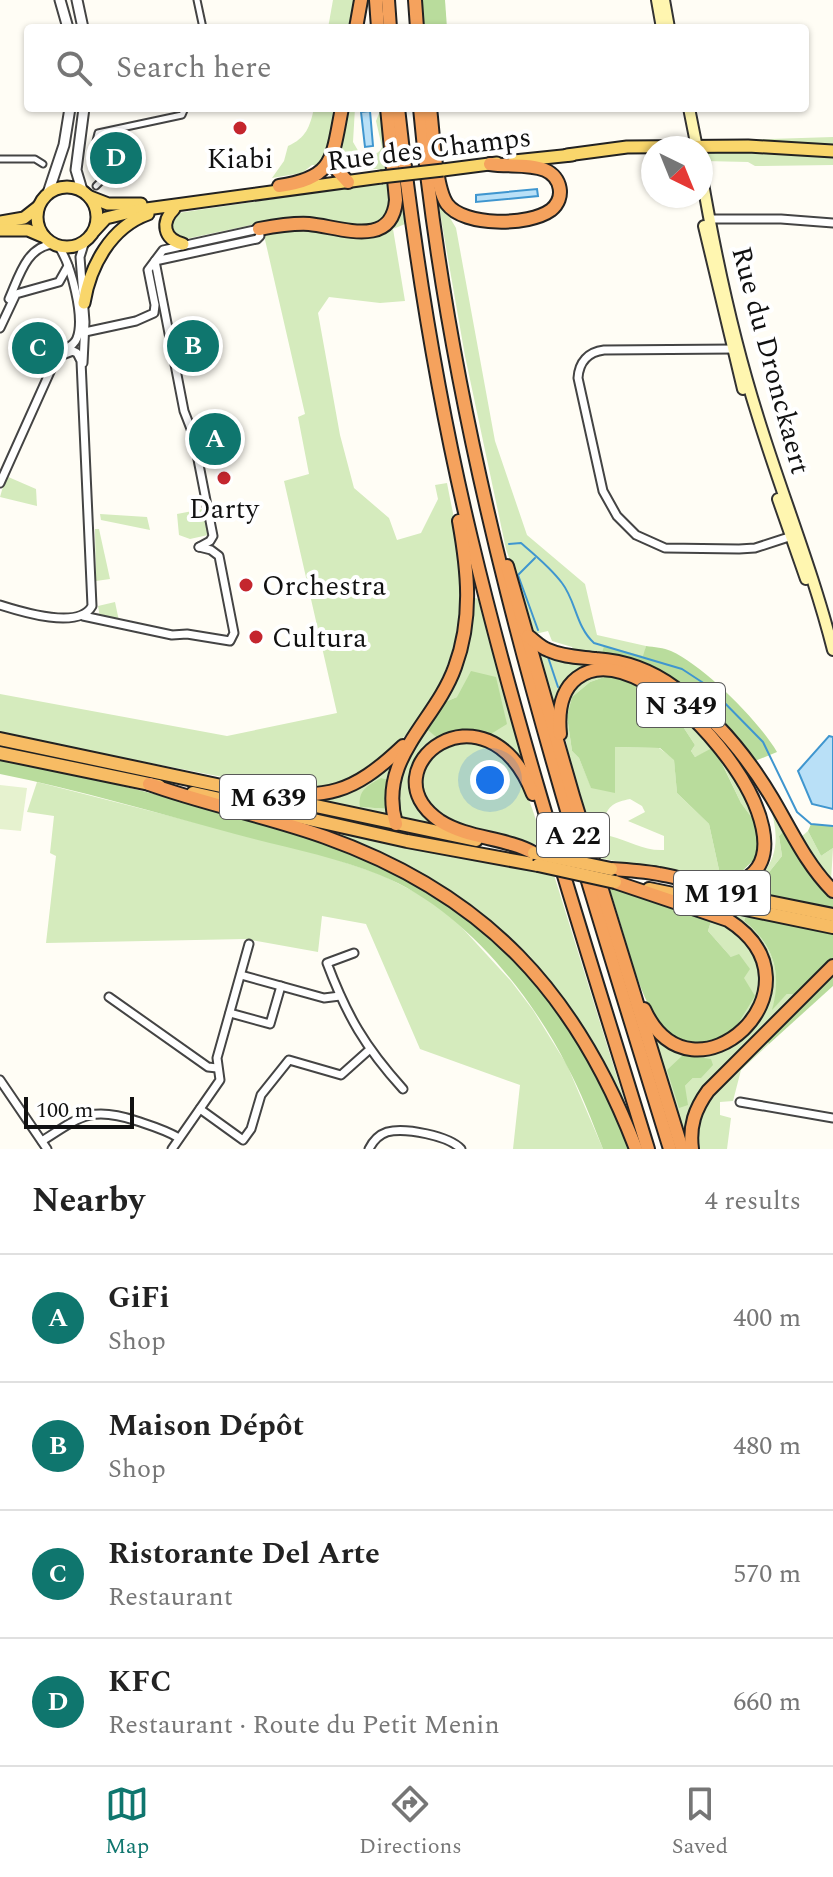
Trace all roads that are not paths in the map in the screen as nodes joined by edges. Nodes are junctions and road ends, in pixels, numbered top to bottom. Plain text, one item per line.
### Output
1 (60, 0) edge
2 (77, 0) edge
3 (197, 0) edge
4 (361, 0) edge
5 (376, 0) edge
6 (388, 0) edge
7 (412, 0) edge
8 (657, 0) edge
9 (664, 0) edge
10 (67, 24) edge
11 (82, 24) edge
12 (202, 24) edge
13 (357, 24) edge
14 (378, 24) edge
15 (390, 24) edge
16 (415, 24) edge
17 (661, 24) edge
18 (668, 24) edge
19 (69, 112) edge
20 (83, 112) edge
21 (183, 112) edge
22 (341, 112) edge
23 (387, 112) edge
24 (399, 112) edge
25 (420, 112) edge
26 (431, 112) edge
27 (687, 112) edge
28 (692, 136) edge
29 (336, 138) junction
30 (641, 147) edge
31 (713, 148) edge
32 (833, 151) edge
33 (641, 154) edge
34 (567, 155) junction
35 (0, 159) edge
36 (43, 164) dead end
37 (490, 164) junction
38 (348, 182) junction
39 (279, 186) junction
40 (297, 188) junction
41 (89, 191) junction
42 (48, 193) junction
43 (195, 202) junction
44 (38, 207) junction
45 (702, 208) edge
46 (707, 208) edge
47 (174, 209) junction
48 (709, 219) junction
49 (0, 222) edge
50 (833, 223) edge
51 (259, 229) junction
52 (0, 230) edge
53 (94, 231) junction
54 (43, 236) junction
55 (85, 241) junction
56 (183, 244) junction
57 (56, 246) junction
58 (155, 261) junction
59 (69, 264) junction
60 (84, 303) junction
61 (0, 319) edge
62 (136, 321) junction
63 (0, 328) edge
64 (167, 329) junction
65 (85, 332) junction
66 (736, 349) junction
67 (57, 357) junction
68 (82, 373) junction
69 (446, 423) junction
70 (0, 483) edge
71 (490, 518) junction
72 (795, 535) junction
73 (0, 605) edge
74 (83, 616) junction
75 (528, 636) junction
76 (833, 650) edge
77 (833, 661) edge
78 (422, 727) junction
79 (0, 739) edge
80 (0, 753) edge
81 (149, 784) junction
82 (255, 794) junction
83 (573, 796) junction
84 (396, 824) junction
85 (552, 837) junction
86 (434, 845) junction
87 (536, 859) junction
88 (611, 869) junction
89 (615, 882) junction
90 (833, 891) edge
91 (609, 912) junction
92 (833, 915) edge
93 (833, 927) edge
94 (249, 944) dead end
95 (354, 953) dead end
96 (833, 966) edge
97 (241, 975) junction
98 (281, 986) junction
99 (340, 996) junction
100 (109, 997) dead end
101 (230, 1013) junction
102 (369, 1050) junction
103 (217, 1068) junction
104 (0, 1080) edge
105 (403, 1089) dead end
106 (740, 1102) dead end
107 (200, 1109) junction
108 (833, 1118) edge
109 (179, 1138) junction
110 (45, 1145) edge
111 (172, 1149) edge
112 (369, 1149) edge
113 (461, 1149) edge
114 (636, 1149) edge
115 (648, 1149) edge
116 (670, 1149) edge
117 (682, 1149) edge
118 (692, 1149) edge

1 - 10 street
2 - 11 street
3 - 12 street
4 - 13 highway
5 - 14 highway
6 - 15 highway
7 - 16 highway
8 - 17 main road
9 - 18 main road
19 - 42 street
20 - 41 street
21 - 41 street
22 - 29 highway
23 - 51 highway
24 - 69 highway, A 22
25 - 71 highway, A 22
26 - 37 highway
27 - 28 main road
29 - 38 highway
29 - 39 highway
30 - 34 main road, Rue des Champs
31 - 32 main road, Rue des Champs
33 - 34 main road, Rue des Champs
34 - 37 main road, Rue des Champs
35 - 36 street
37 - 38 main road, Rue des Champs, bridge
38 - 40 main road, Rue des Champs
39 - 40 main road, Rue des Champs
39 - 41 main road, Rue des Champs
40 - 43 main road, Rue des Champs
41 - 42 main road
41 - 53 main road
42 - 44 main road
43 - 47 main road
43 - 53 main road, Rue des Champs
44 - 49 main road
44 - 54 main road
45 - 66 main road, Rue du Dronckaert
46 - 48 main road, Rue du Dronckaert
47 - 56 main road
47 - 60 main road
48 - 50 street
48 - 66 main road, Rue du Dronckaert
51 - 56 street
51 - 58 street
52 - 54 main road
53 - 55 main road
54 - 57 main road
55 - 57 main road
55 - 60 street
56 - 58 street
57 - 59 street
57 - 61 street
58 - 62 street
58 - 64 street
59 - 63 street
59 - 67 street
60 - 65 street
62 - 64 street
62 - 65 street
64 - 74 street
65 - 68 street
66 - 72 main road, Rue du Dronckaert
66 - 72 street
67 - 68 street
67 - 70 street
68 - 74 street
69 - 78 highway
69 - 85 highway, A 22
71 - 75 highway
71 - 116 highway, A 22
72 - 76 main road, Rue du Dronckaert
72 - 77 main road, Rue du Dronckaert
73 - 74 street
75 - 83 highway
75 - 90 highway
78 - 82 highway
78 - 84 highway
79 - 82 highway, M 639
80 - 81 highway, M 639
81 - 86 highway, M 639
81 - 114 highway
82 - 84 highway, M 639
83 - 88 highway, N 349
83 - 91 highway
84 - 86 highway
84 - 87 highway, M 639
85 - 87 highway
85 - 115 highway, A 22
86 - 87 highway, M 639
87 - 88 highway, M 191, bridge
87 - 89 highway, M 191, bridge
88 - 92 highway, M 191
89 - 91 highway
89 - 93 highway, M 191
91 - 117 highway
94 - 97 street
95 - 99 street
96 - 118 highway
97 - 98 street
97 - 101 street
98 - 99 street
98 - 101 street
99 - 102 street
100 - 103 street
101 - 103 street
102 - 105 street
102 - 107 street
103 - 107 street
104 - 110 street
106 - 108 street
107 - 109 street
109 - 110 street
109 - 111 street
112 - 113 street

